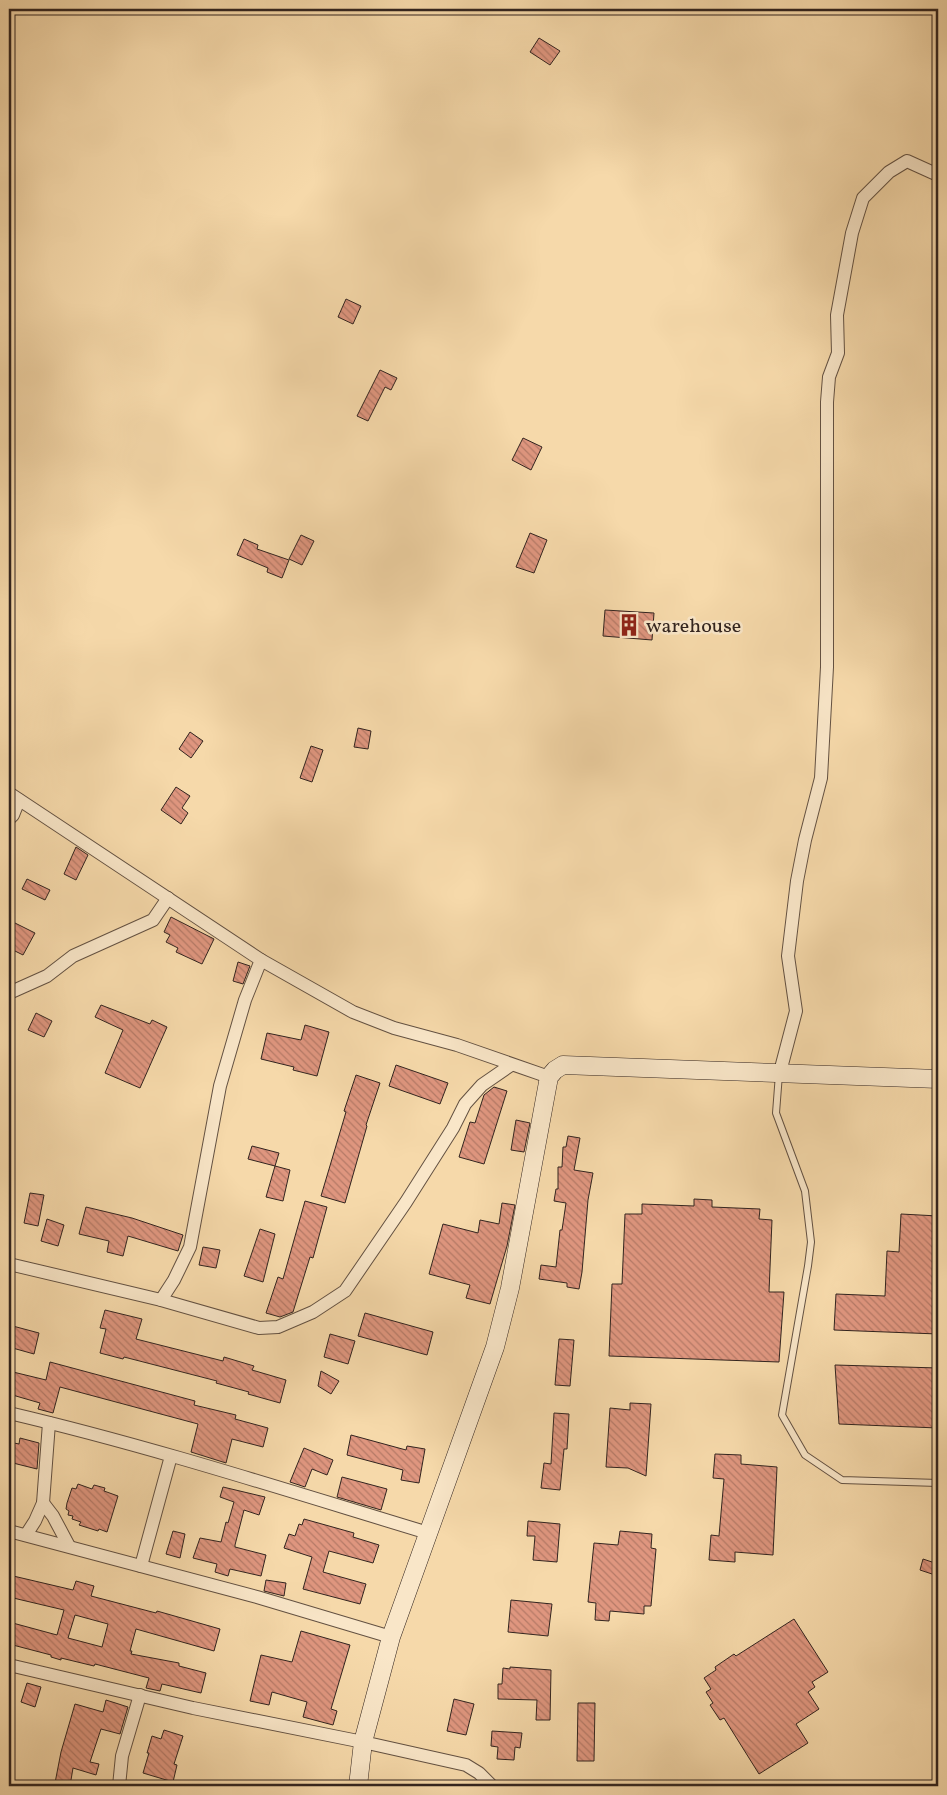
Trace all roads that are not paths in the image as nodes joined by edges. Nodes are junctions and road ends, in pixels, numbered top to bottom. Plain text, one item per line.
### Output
1 (938, 175) edge
2 (12, 800) edge
3 (9, 819) edge
4 (168, 898) junction
5 (261, 960) junction
6 (9, 993) edge
7 (511, 1065) junction
8 (780, 1072) junction
9 (548, 1078) junction
10 (938, 1079) edge
11 (9, 1264) edge
12 (161, 1300) junction
13 (9, 1413) edge
14 (49, 1422) junction
15 (171, 1456) junction
16 (938, 1483) edge
17 (43, 1503) junction
18 (9, 1530) edge
19 (428, 1533) junction
20 (26, 1535) junction
21 (69, 1546) junction
22 (141, 1566) junction
23 (391, 1637) junction
24 (9, 1664) edge
25 (140, 1696) junction
26 (363, 1742) junction
27 (119, 1786) edge
28 (358, 1786) edge
29 (492, 1786) edge

1 - 8 street
2 - 3 street
2 - 4 street
4 - 5 street
4 - 6 street
5 - 7 street
5 - 12 street
7 - 9 street
7 - 12 street
8 - 9 street
8 - 10 street
8 - 16 lane
9 - 19 street
11 - 12 street
13 - 14 street
14 - 15 street
14 - 17 street
15 - 19 street
15 - 22 street
17 - 20 street
17 - 21 street
18 - 20 street
19 - 23 street
20 - 21 street
21 - 22 street
22 - 23 street
23 - 26 street
24 - 25 street
25 - 26 street
25 - 27 street
26 - 28 street
26 - 29 street

